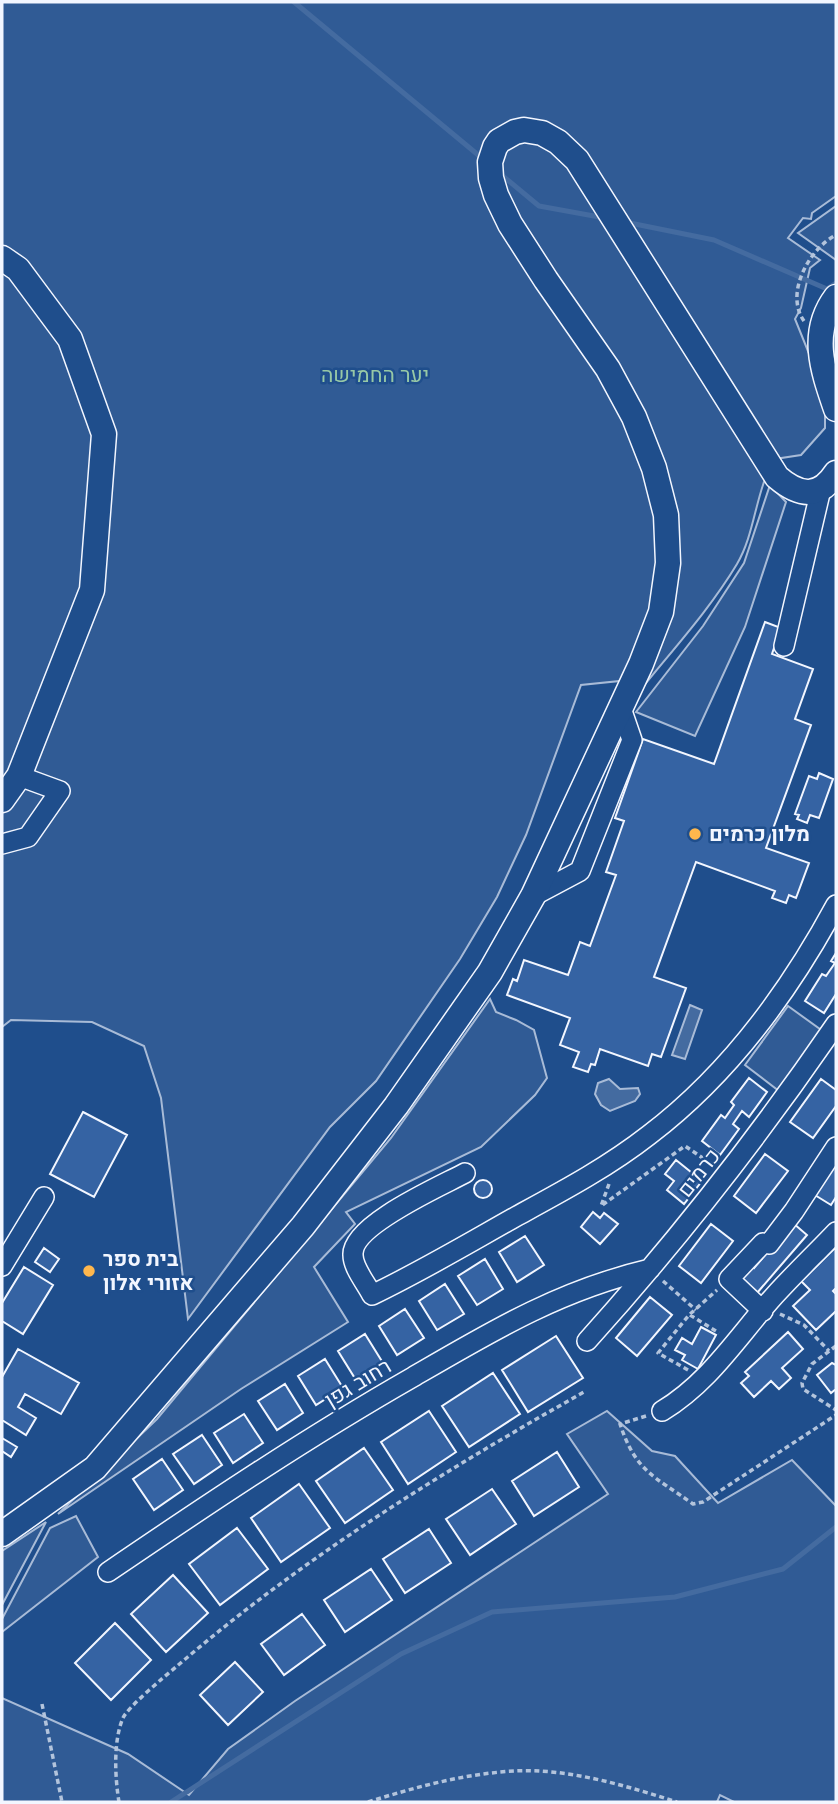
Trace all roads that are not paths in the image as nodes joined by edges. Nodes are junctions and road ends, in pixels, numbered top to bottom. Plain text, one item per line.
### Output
1 (2, 258) edge
2 (836, 297) edge
3 (836, 409) edge
4 (829, 481) edge
5 (784, 646) dead end
6 (19, 776) junction
7 (2, 800) edge
8 (2, 844) edge
9 (836, 905) edge
10 (836, 1024) edge
11 (836, 1147) edge
12 (465, 1173) dead end
13 (44, 1197) dead end
14 (836, 1232) edge
15 (2, 1266) edge
16 (650, 1269) junction
17 (765, 1308) junction
18 (587, 1341) dead end
19 (662, 1411) road end
20 (2, 1534) edge
21 (108, 1572) dead end

1 - 6 main road
2 - 3 main road
4 - 5 street
4 - 20 main road
6 - 7 main road
6 - 8 street
9 - 12 street
10 - 16 street, כרמים
11 - 17 street
13 - 15 street
14 - 17 street
16 - 18 street, כרמים
16 - 21 street, רחוב גפן
17 - 19 street

